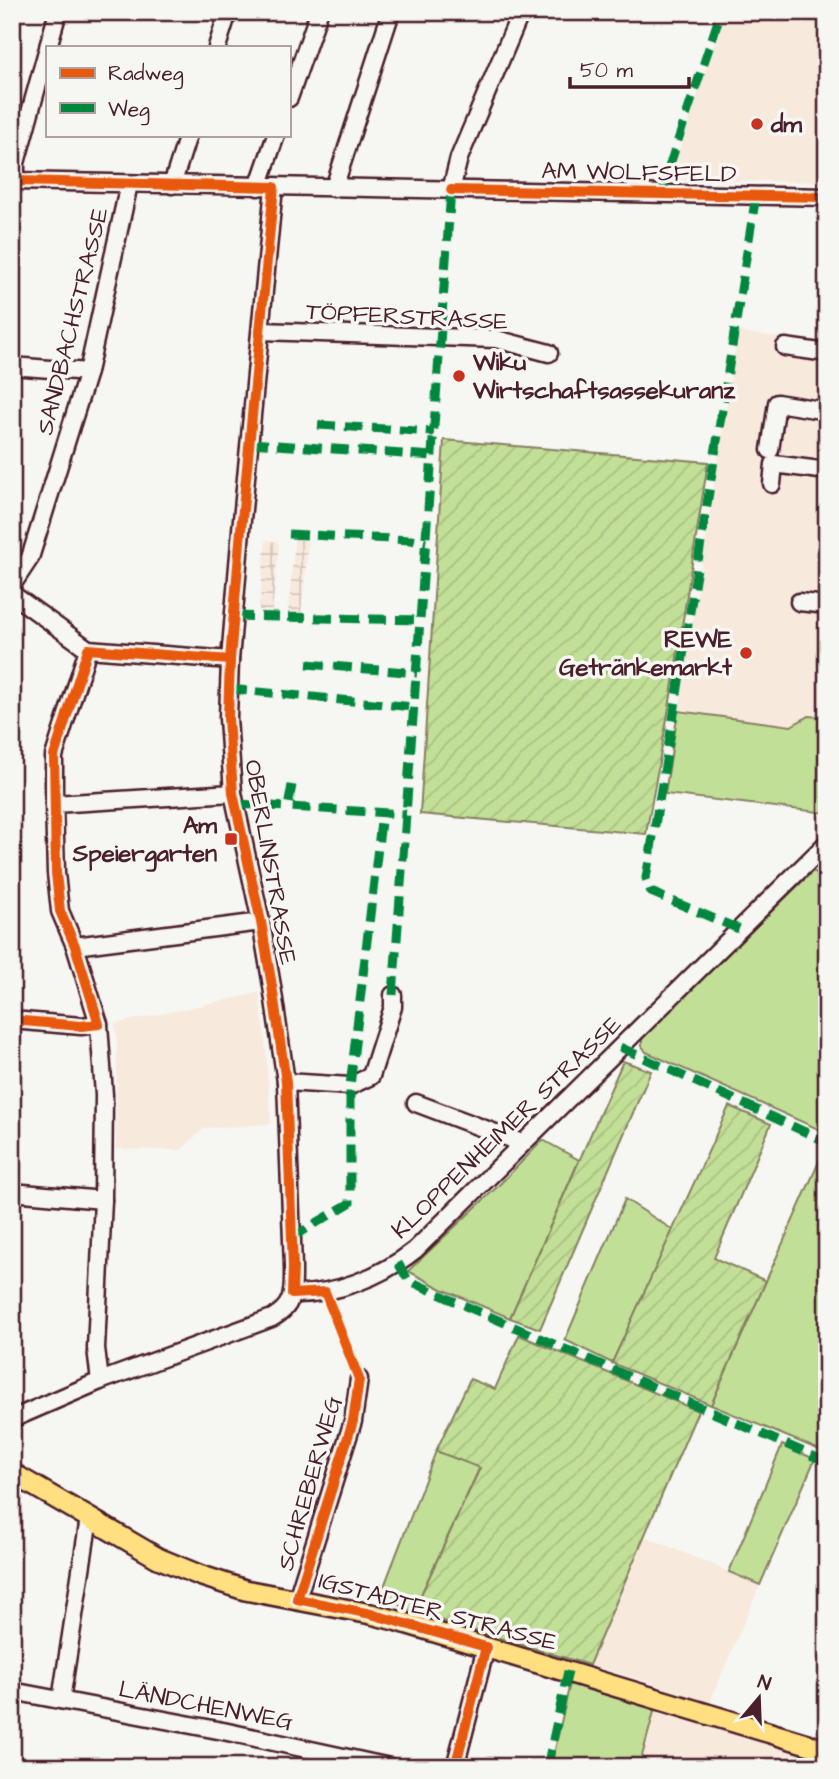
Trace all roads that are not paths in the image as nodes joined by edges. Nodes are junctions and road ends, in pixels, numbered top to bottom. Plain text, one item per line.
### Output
1 (58, 12) edge
2 (228, 12) edge
3 (319, 12) edge
4 (391, 12) edge
5 (521, 12) edge
6 (49, 46) edge
7 (216, 46) edge
8 (46, 56) edge
9 (290, 95) edge
10 (188, 136) edge
11 (276, 136) edge
12 (14, 181) edge
13 (129, 184) junction
14 (172, 185) junction
15 (266, 187) junction
16 (334, 188) junction
17 (452, 190) junction
18 (827, 197) edge
19 (261, 331) junction
20 (785, 347) dead end
21 (549, 353) dead end
22 (827, 353) edge
23 (12, 366) edge
24 (88, 372) junction
25 (827, 411) edge
26 (770, 450) dead end
27 (827, 471) edge
28 (772, 484) dead end
29 (12, 585) edge
30 (12, 594) edge
31 (799, 601) dead end
32 (827, 605) edge
33 (88, 649) junction
34 (230, 660) junction
35 (233, 793) junction
36 (54, 804) junction
37 (827, 843) edge
38 (261, 922) junction
39 (75, 946) junction
40 (393, 995) dead end
41 (12, 1020) edge
42 (99, 1024) junction
43 (286, 1082) junction
44 (416, 1103) dead end
45 (522, 1143) junction
46 (12, 1192) edge
47 (103, 1200) junction
48 (292, 1294) junction
49 (359, 1379) dead end
50 (100, 1381) junction
51 (12, 1419) edge
52 (12, 1473) edge
53 (89, 1518) junction
54 (298, 1599) junction
55 (486, 1647) junction
56 (12, 1691) edge
57 (61, 1700) junction
58 (827, 1750) edge
59 (390, 1767) edge
60 (456, 1767) edge

1 - 6 street
2 - 7 street
3 - 9 street
4 - 16 street
5 - 17 street
8 - 12 street
10 - 14 street
11 - 15 street, OBERLINSTRASSE
12 - 13 street, AM WOLFSFELD
13 - 14 street, AM WOLFSFELD
13 - 24 street, SANDBACHSTRASSE
14 - 15 street, AM WOLFSFELD
15 - 16 street, AM WOLFSFELD
15 - 19 street, OBERLINSTRASSE
16 - 17 street, AM WOLFSFELD
17 - 18 street, AM WOLFSFELD
19 - 21 street, TÖPFERSTRASSE
19 - 34 street, OBERLINSTRASSE
20 - 22 street
23 - 24 street
24 - 29 street, SANDBACHSTRASSE
25 - 26 street
27 - 28 street
30 - 33 street
31 - 32 street
33 - 34 street
33 - 36 street
34 - 35 street, OBERLINSTRASSE
35 - 36 street
35 - 38 street, OBERLINSTRASSE
36 - 39 street
37 - 45 street, KLOPPENHEIMER STRASSE
38 - 39 street
38 - 43 street, OBERLINSTRASSE
39 - 42 street
40 - 43 street
41 - 42 street
42 - 47 street
43 - 48 street, OBERLINSTRASSE
44 - 45 street
45 - 48 street, KLOPPENHEIMER STRASSE
46 - 47 street
47 - 50 street
48 - 50 street
49 - 54 street, SCHREBERWEG
50 - 51 street
52 - 53 main road, IGSTADTER STRASSE
53 - 54 main road, IGSTADTER STRASSE
53 - 57 street
54 - 55 main road, IGSTADTER STRASSE
55 - 58 main road, IGSTADTER STRASSE
55 - 60 street
56 - 57 street, LÄNDCHENWEG
57 - 59 street, LÄNDCHENWEG

